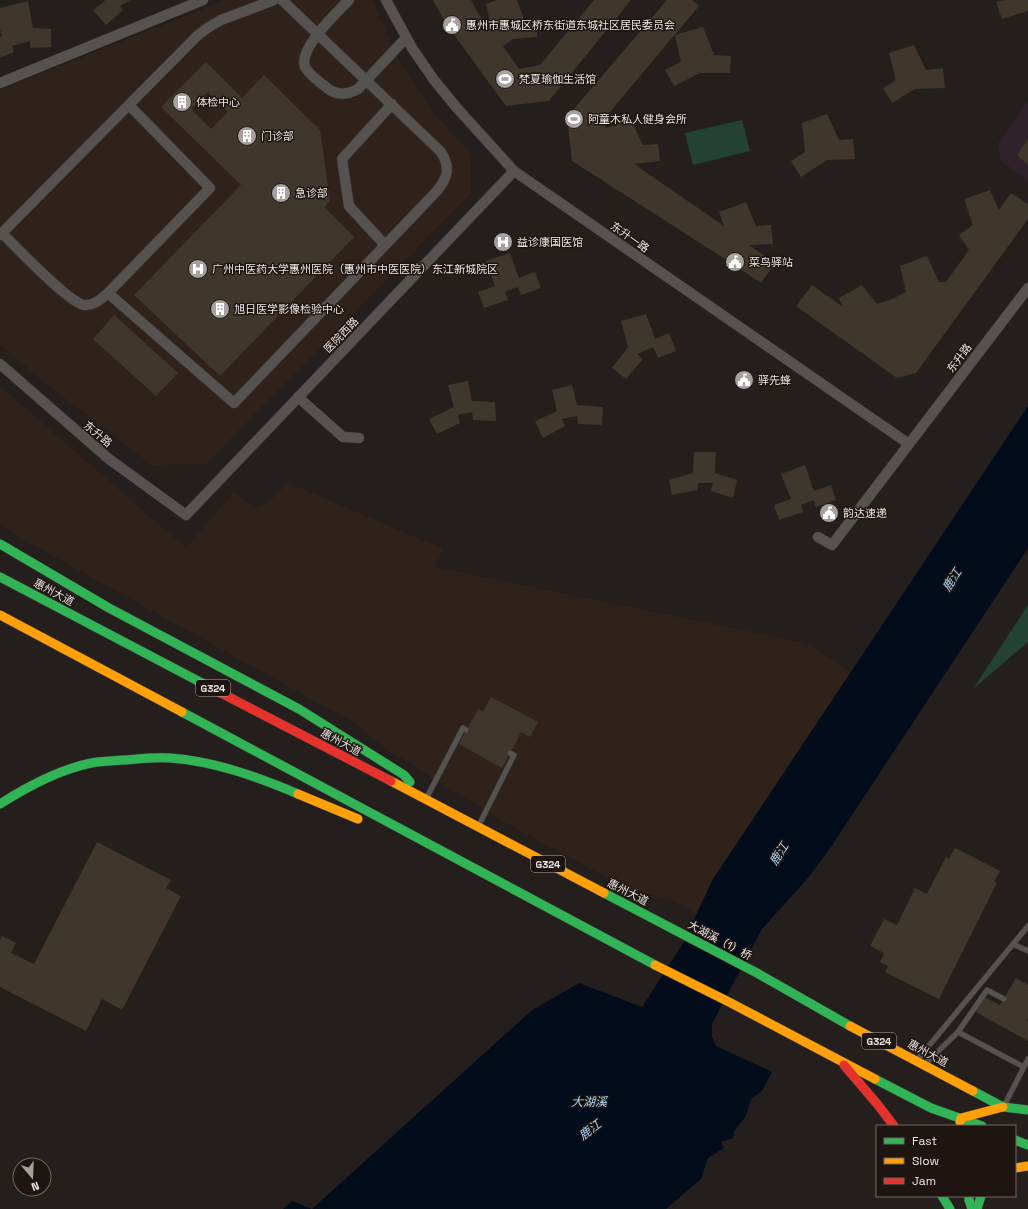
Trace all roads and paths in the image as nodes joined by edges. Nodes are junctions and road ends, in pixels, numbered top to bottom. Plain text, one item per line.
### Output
1 (203, 0) edge
2 (274, 0) edge
3 (282, 0) edge
4 (349, 0) edge
5 (386, 0) edge
6 (318, 34) junction
7 (406, 38) junction
8 (366, 80) junction
9 (0, 83) edge
10 (392, 104) junction
11 (128, 105) junction
12 (514, 171) junction
13 (1, 234) edge
14 (385, 245) junction
15 (1028, 288) edge
16 (108, 293) junction
17 (0, 364) edge
18 (298, 397) junction
19 (359, 438) dead end
20 (909, 444) junction
21 (186, 515) joint
22 (818, 537) dead end
23 (0, 544) edge
24 (0, 577) edge
25 (0, 615) edge
26 (466, 730) dead end
27 (510, 753) dead end
28 (425, 799) junction
29 (0, 804) edge
30 (477, 827) junction
31 (416, 838) junction
32 (1028, 926) edge
33 (671, 928) joint
34 (1013, 944) junction
35 (1028, 951) edge
36 (757, 973) joint
37 (1004, 999) dead end
38 (958, 1032) junction
39 (1028, 1059) edge
40 (840, 1060) junction
41 (920, 1063) junction
42 (1024, 1066) junction
43 (1003, 1107) junction
44 (1028, 1110) edge
45 (960, 1122) edge
46 (893, 1125) edge
47 (975, 1125) edge
48 (981, 1125) edge
49 (1016, 1140) edge
50 (1028, 1146) edge
51 (1028, 1166) edge
52 (1016, 1168) edge
53 (943, 1197) edge
54 (951, 1197) edge
55 (969, 1197) edge
56 (981, 1197) edge
57 (950, 1209) edge
58 (972, 1209) edge
59 (977, 1209) edge

1 - 9 street
2 - 11 street
3 - 6 street
4 - 6 street
5 - 7 street, 东升一路
6 - 8 street
6 - 8 street
7 - 8 street
7 - 12 street, 东升一路
8 - 10 street
10 - 14 street
10 - 14 street
11 - 13 street
11 - 16 street
12 - 18 street, 医院西路
12 - 20 street, 东升一路
13 - 16 street
14 - 16 street
15 - 20 street, 东升路
17 - 21 street, 东升路
18 - 19 street
18 - 21 street, 医院西路
20 - 22 street, 东升路
23 - 28 main road
24 - 28 main road, 惠州大道 / G324
25 - 31 main road
26 - 28 lane
27 - 30 lane
28 - 30 main road, 惠州大道 / G324
29 - 31 main road
30 - 33 main road, 惠州大道 / G324
31 - 40 main road
32 - 34 lane
33 - 36 main road, 大湖溪（1）桥 / G324
34 - 35 lane
34 - 41 lane
36 - 41 main road, 惠州大道 / G324
37 - 38 lane
38 - 41 lane
38 - 42 lane
39 - 42 lane
40 - 45 main road
40 - 46 main road
41 - 43 main road, 惠州大道 / G324
42 - 43 lane
43 - 44 main road, 惠州大道 / G324
43 - 45 main road
43 - 48 main road
45 - 47 main road
49 - 50 main road
51 - 52 main road
53 - 57 main road
54 - 57 main road
55 - 58 main road
56 - 59 main road

